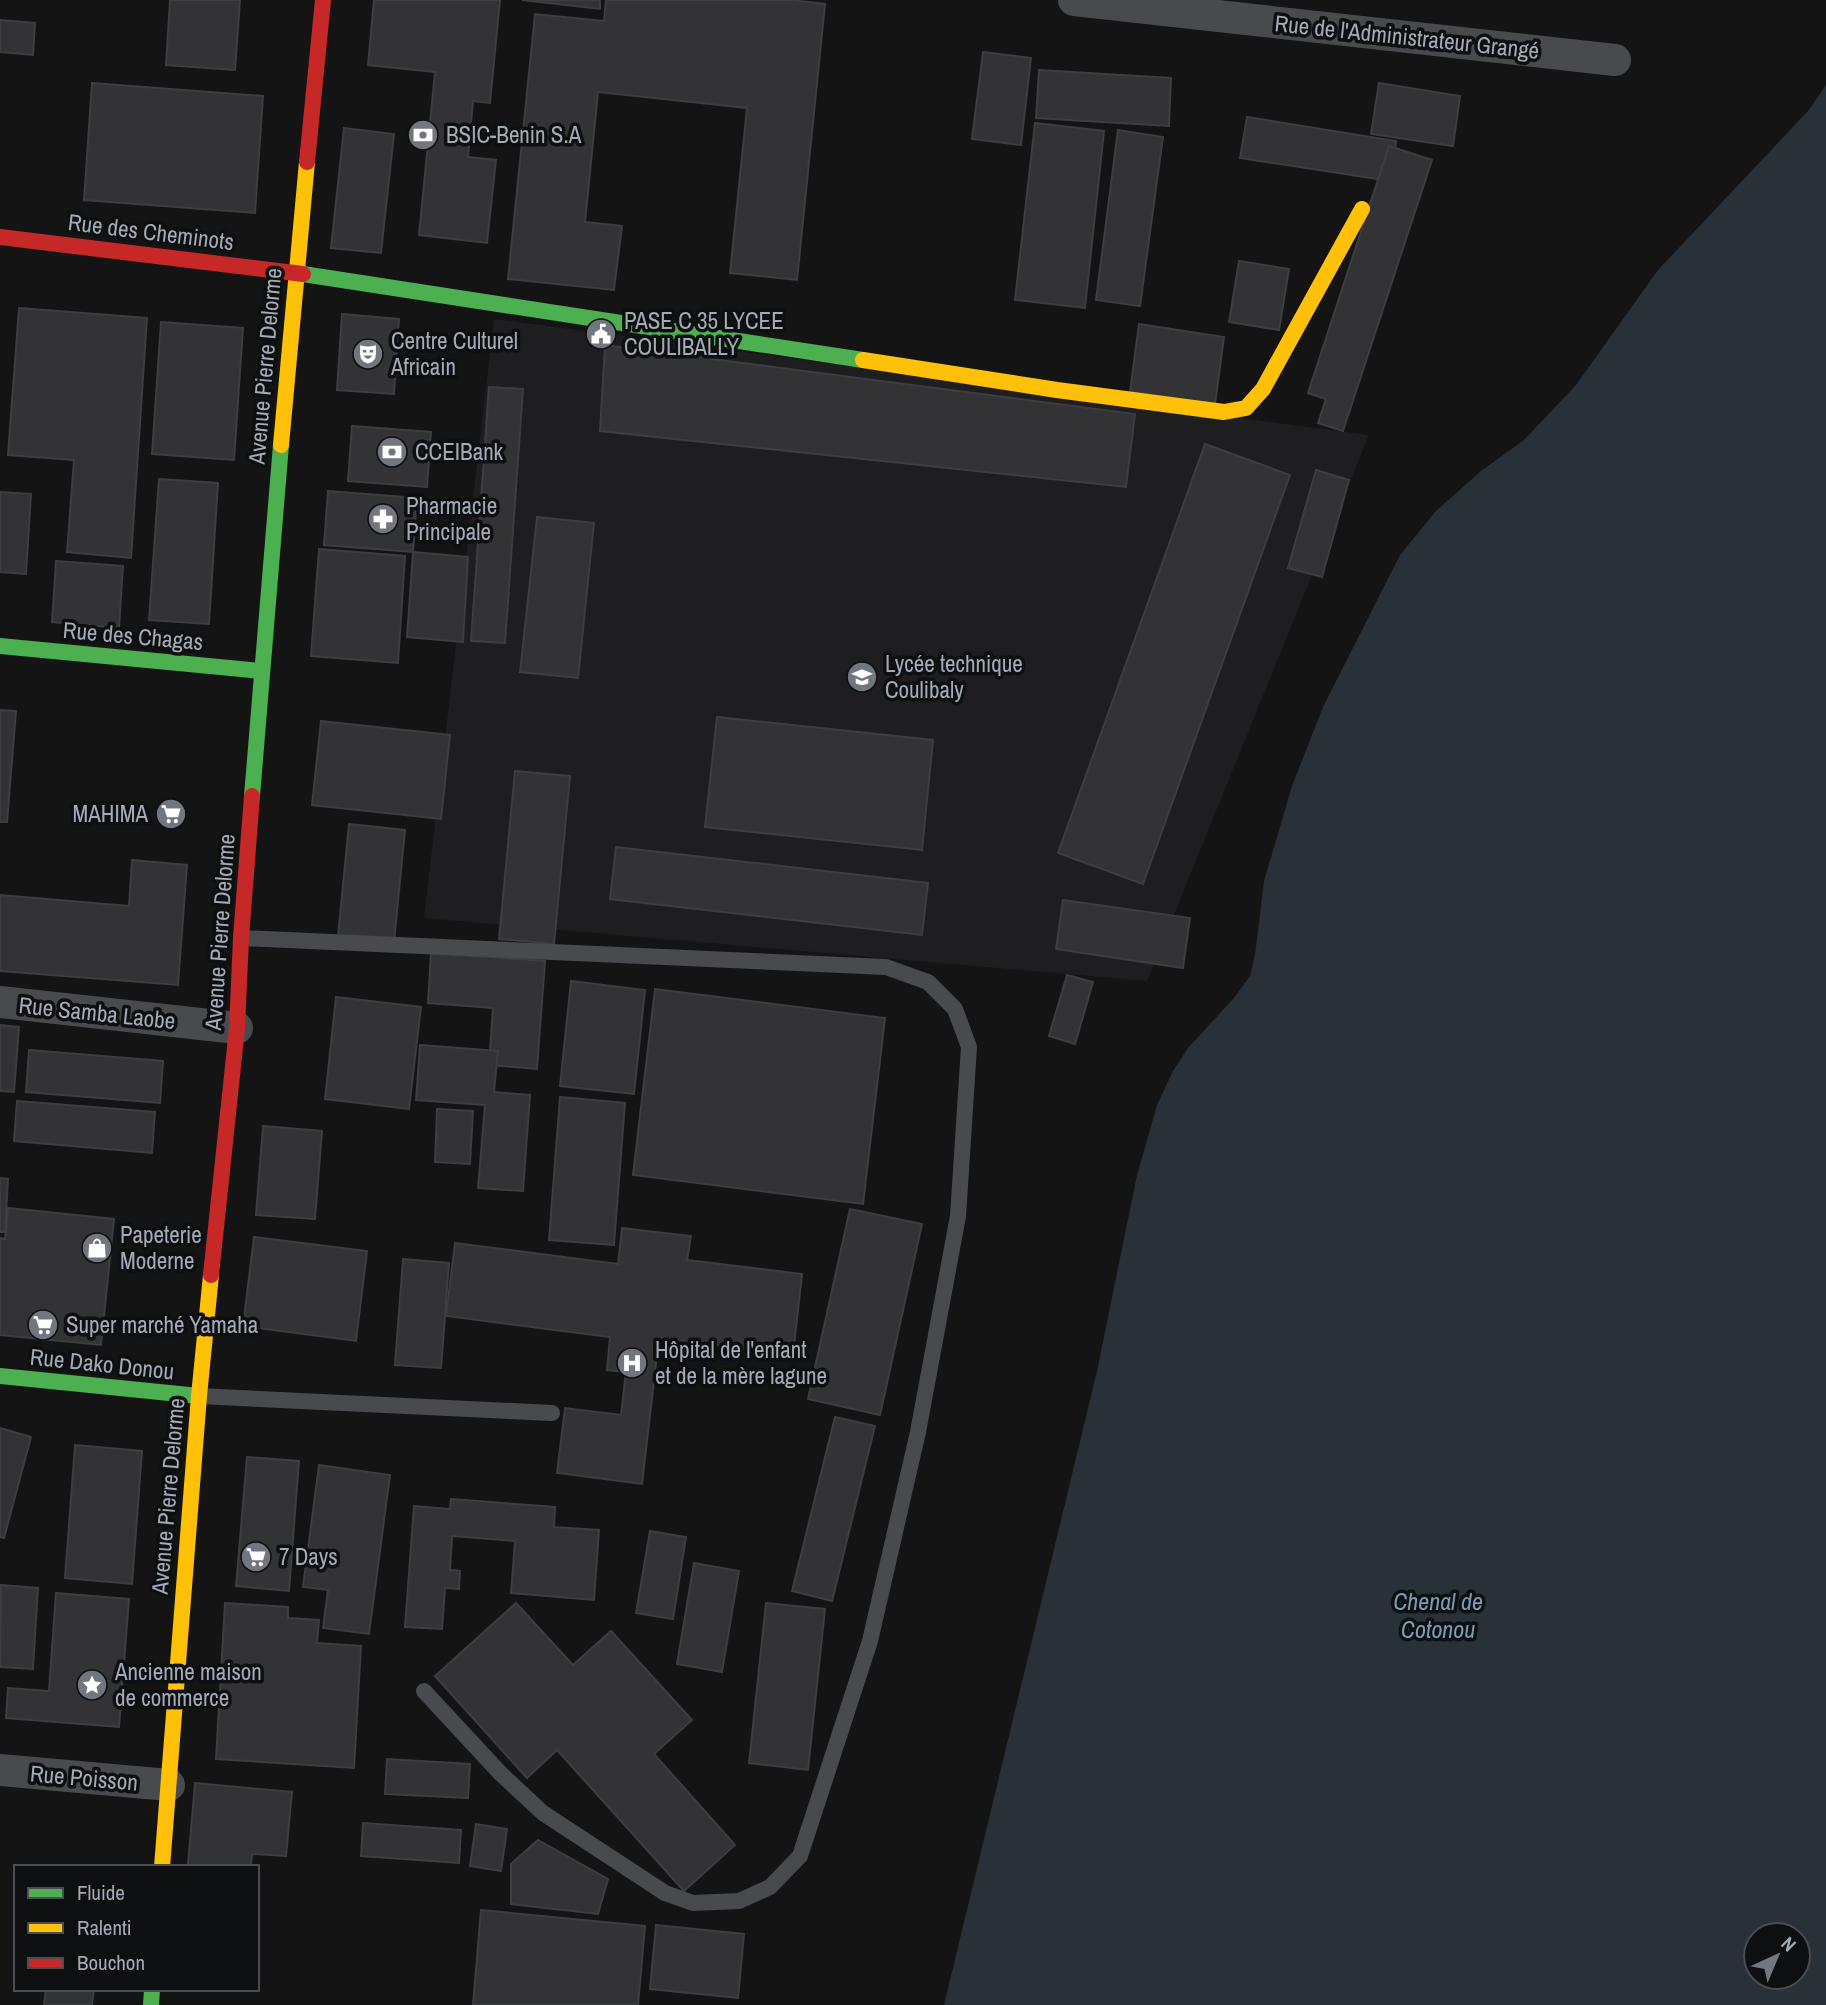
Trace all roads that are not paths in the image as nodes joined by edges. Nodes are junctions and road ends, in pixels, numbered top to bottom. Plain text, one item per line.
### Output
1 (323, 0) edge
2 (1074, 0) edge
3 (1615, 60) dead end
4 (1363, 209) dead end
5 (0, 237) edge
6 (296, 272) junction
7 (0, 646) edge
8 (261, 671) junction
9 (242, 938) junction
10 (0, 1002) edge
11 (237, 1028) junction
12 (0, 1376) edge
13 (199, 1396) junction
14 (552, 1413) dead end
15 (424, 1691) dead end
16 (0, 1770) edge
17 (169, 1785) junction
18 (162, 1865) edge

1 - 6 street, Avenue Pierre Delorme
2 - 3 street, Rue de l'Administrateur Grangé
4 - 6 street, Rue des Cheminots
5 - 6 street, Rue des Cheminots
6 - 8 street, Avenue Pierre Delorme
7 - 8 street, Rue des Chagas
8 - 9 street, Avenue Pierre Delorme
9 - 11 street, Avenue Pierre Delorme
9 - 15 lane
10 - 11 street, Rue Samba Laobe
11 - 13 street, Avenue Pierre Delorme
12 - 13 street, Rue Dako Donou
13 - 14 lane
13 - 17 street, Avenue Pierre Delorme
16 - 17 street, Rue Poisson
17 - 18 street, Avenue Pierre Delorme

